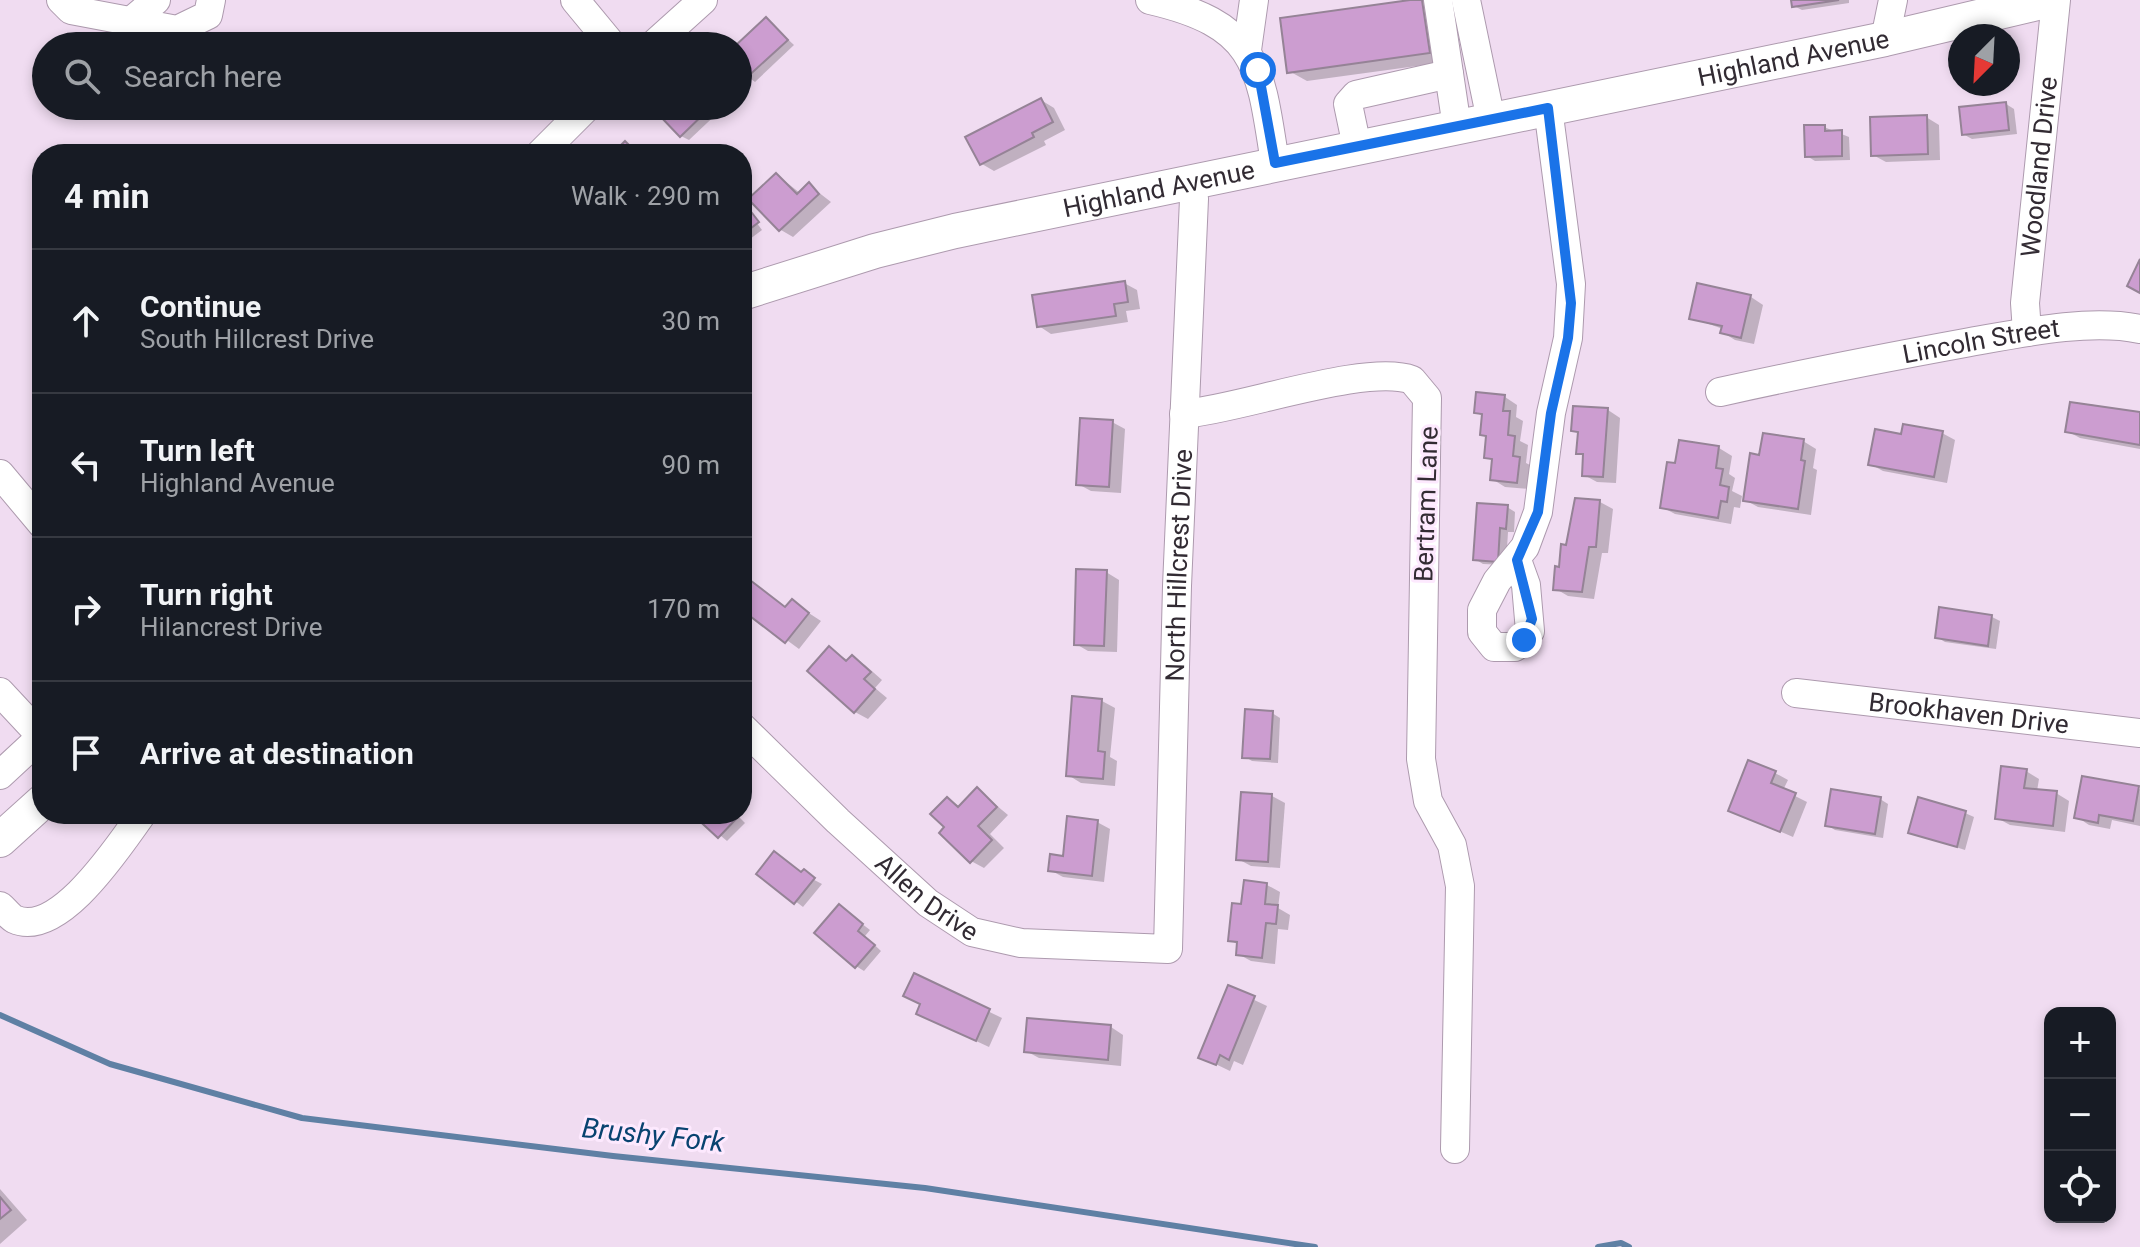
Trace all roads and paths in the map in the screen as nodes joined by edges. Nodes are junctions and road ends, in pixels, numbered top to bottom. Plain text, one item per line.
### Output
1 (156, 0) edge
2 (211, 0) edge
3 (575, 0) edge
4 (703, 0) edge
5 (1150, 0) edge
6 (1255, 0) edge
7 (1438, 0) edge
8 (1466, 0) edge
9 (1893, 0) edge
10 (2053, 0) edge
11 (66, 2) edge
12 (129, 23) junction
13 (601, 32) edge
14 (668, 32) edge
15 (1885, 39) junction
16 (1247, 50) junction
17 (1449, 74) junction
18 (1548, 108) junction
19 (574, 120) edge
20 (1491, 120) junction
21 (1457, 127) junction
22 (550, 144) edge
23 (1357, 147) junction
24 (1275, 163) junction
25 (1191, 180) junction
26 (752, 290) edge
27 (2140, 329) edge
28 (2027, 332) junction
29 (1720, 392) dead end
30 (1184, 414) junction
31 (0, 474) edge
32 (32, 512) edge
33 (1517, 560) dead end
34 (0, 692) edge
35 (1796, 693) dead end
36 (32, 726) edge
37 (2140, 733) edge
38 (752, 737) edge
39 (32, 746) edge
40 (0, 775) edge
41 (32, 811) edge
42 (134, 824) edge
43 (0, 840) edge
44 (0, 906) edge
45 (1168, 949) joint
46 (1455, 1149) dead end

1 - 12 street
2 - 12 street
3 - 13 street
4 - 14 street
5 - 16 street
6 - 16 street
7 - 17 street
8 - 20 street
9 - 15 street
10 - 15 main road, Highland Avenue
10 - 28 street, Woodland Drive
11 - 12 street
15 - 18 main road, Highland Avenue
16 - 24 street
17 - 21 street
17 - 23 street
18 - 20 main road, Highland Avenue
18 - 33 street
19 - 22 street
20 - 21 main road, Highland Avenue
21 - 23 main road, Highland Avenue
23 - 24 main road, Highland Avenue
24 - 25 main road, Highland Avenue
25 - 26 main road, Highland Avenue
25 - 30 street, North Hillcrest Drive
27 - 28 street, Lincoln Street
28 - 29 street, Lincoln Street
30 - 45 street, North Hillcrest Drive
30 - 46 street, Bertram Lane
31 - 32 street
34 - 36 street
35 - 37 street, Brookhaven Drive
38 - 45 street, Allen Drive
39 - 40 street
41 - 43 main road
42 - 44 street

